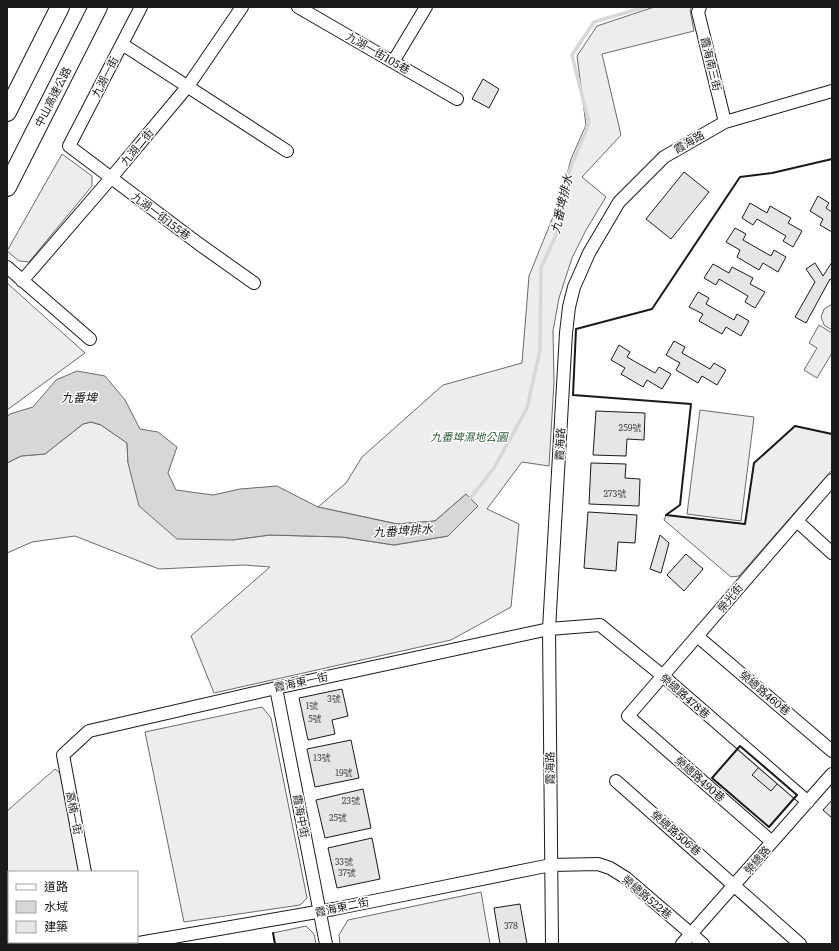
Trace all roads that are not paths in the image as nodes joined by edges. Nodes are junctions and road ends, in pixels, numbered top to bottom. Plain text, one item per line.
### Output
1 (60, 7) edge
2 (98, 7) edge
3 (141, 7) edge
4 (242, 7) edge
5 (298, 7) edge
6 (426, 7) edge
7 (700, 7) edge
8 (122, 44) junction
9 (394, 62) junction
10 (188, 86) junction
11 (832, 91) edge
12 (457, 99) dead end
13 (7, 112) edge
14 (725, 122) junction
15 (69, 146) joint
16 (287, 151) dead end
17 (111, 178) junction
18 (7, 186) edge
19 (7, 268) edge
20 (22, 281) junction
21 (254, 283) dead end
22 (90, 339) dead end
23 (832, 480) edge
24 (797, 521) junction
25 (832, 553) edge
26 (549, 629) junction
27 (697, 636) junction
28 (663, 676) junction
29 (276, 688) junction
30 (628, 716) joint
31 (832, 751) edge
32 (63, 755) joint
33 (832, 774) edge
34 (616, 781) dead end
35 (808, 802) junction
36 (772, 842) junction
37 (551, 865) junction
38 (85, 871) edge
39 (735, 886) junction
40 (319, 912) junction
41 (691, 934) junction
42 (138, 943) edge
43 (326, 944) edge
44 (552, 944) edge
45 (682, 944) edge
46 (703, 944) edge
47 (800, 944) edge

1 - 13 highway
2 - 18 highway, 中山高速公路
3 - 8 street, 九湖一街
4 - 10 street, 九湖二街
5 - 9 street, 九湖一街105巷
6 - 9 street
7 - 14 street, 霞海南三街
8 - 10 street
8 - 15 street, 九湖一街
9 - 12 street, 九湖一街105巷
10 - 16 street
10 - 17 street, 九湖二街
11 - 14 street, 霞海路
14 - 26 street, 霞海路
15 - 17 street, 九湖一街155巷
17 - 20 street, 九湖二街
17 - 21 street, 九湖一街155巷
19 - 20 street
20 - 22 street
23 - 24 street, 榮光街
24 - 25 street
24 - 27 street, 榮光街
26 - 28 street, 榮總路478巷
26 - 29 street, 霞海東一街
26 - 37 street, 霞海路
27 - 28 street, 榮光街
27 - 31 street, 榮總路460巷
28 - 30 street, 榮光街
28 - 35 street, 榮總路478巷
29 - 32 street, 霞海東一街
29 - 40 street, 霞海中街
30 - 36 street, 榮總路490巷
32 - 38 street, 高楠一街
33 - 35 street, 榮總路
34 - 39 street, 榮總路506巷
35 - 36 street, 榮總路
36 - 39 street, 榮總路
37 - 40 street, 霞海東二街
37 - 41 street, 榮總路522巷
37 - 44 street, 霞海路
39 - 41 street, 榮總路
39 - 47 street, 榮總路506巷
40 - 42 street, 霞海東二街
40 - 43 street, 霞海中街
41 - 45 street, 榮總路
41 - 46 street

